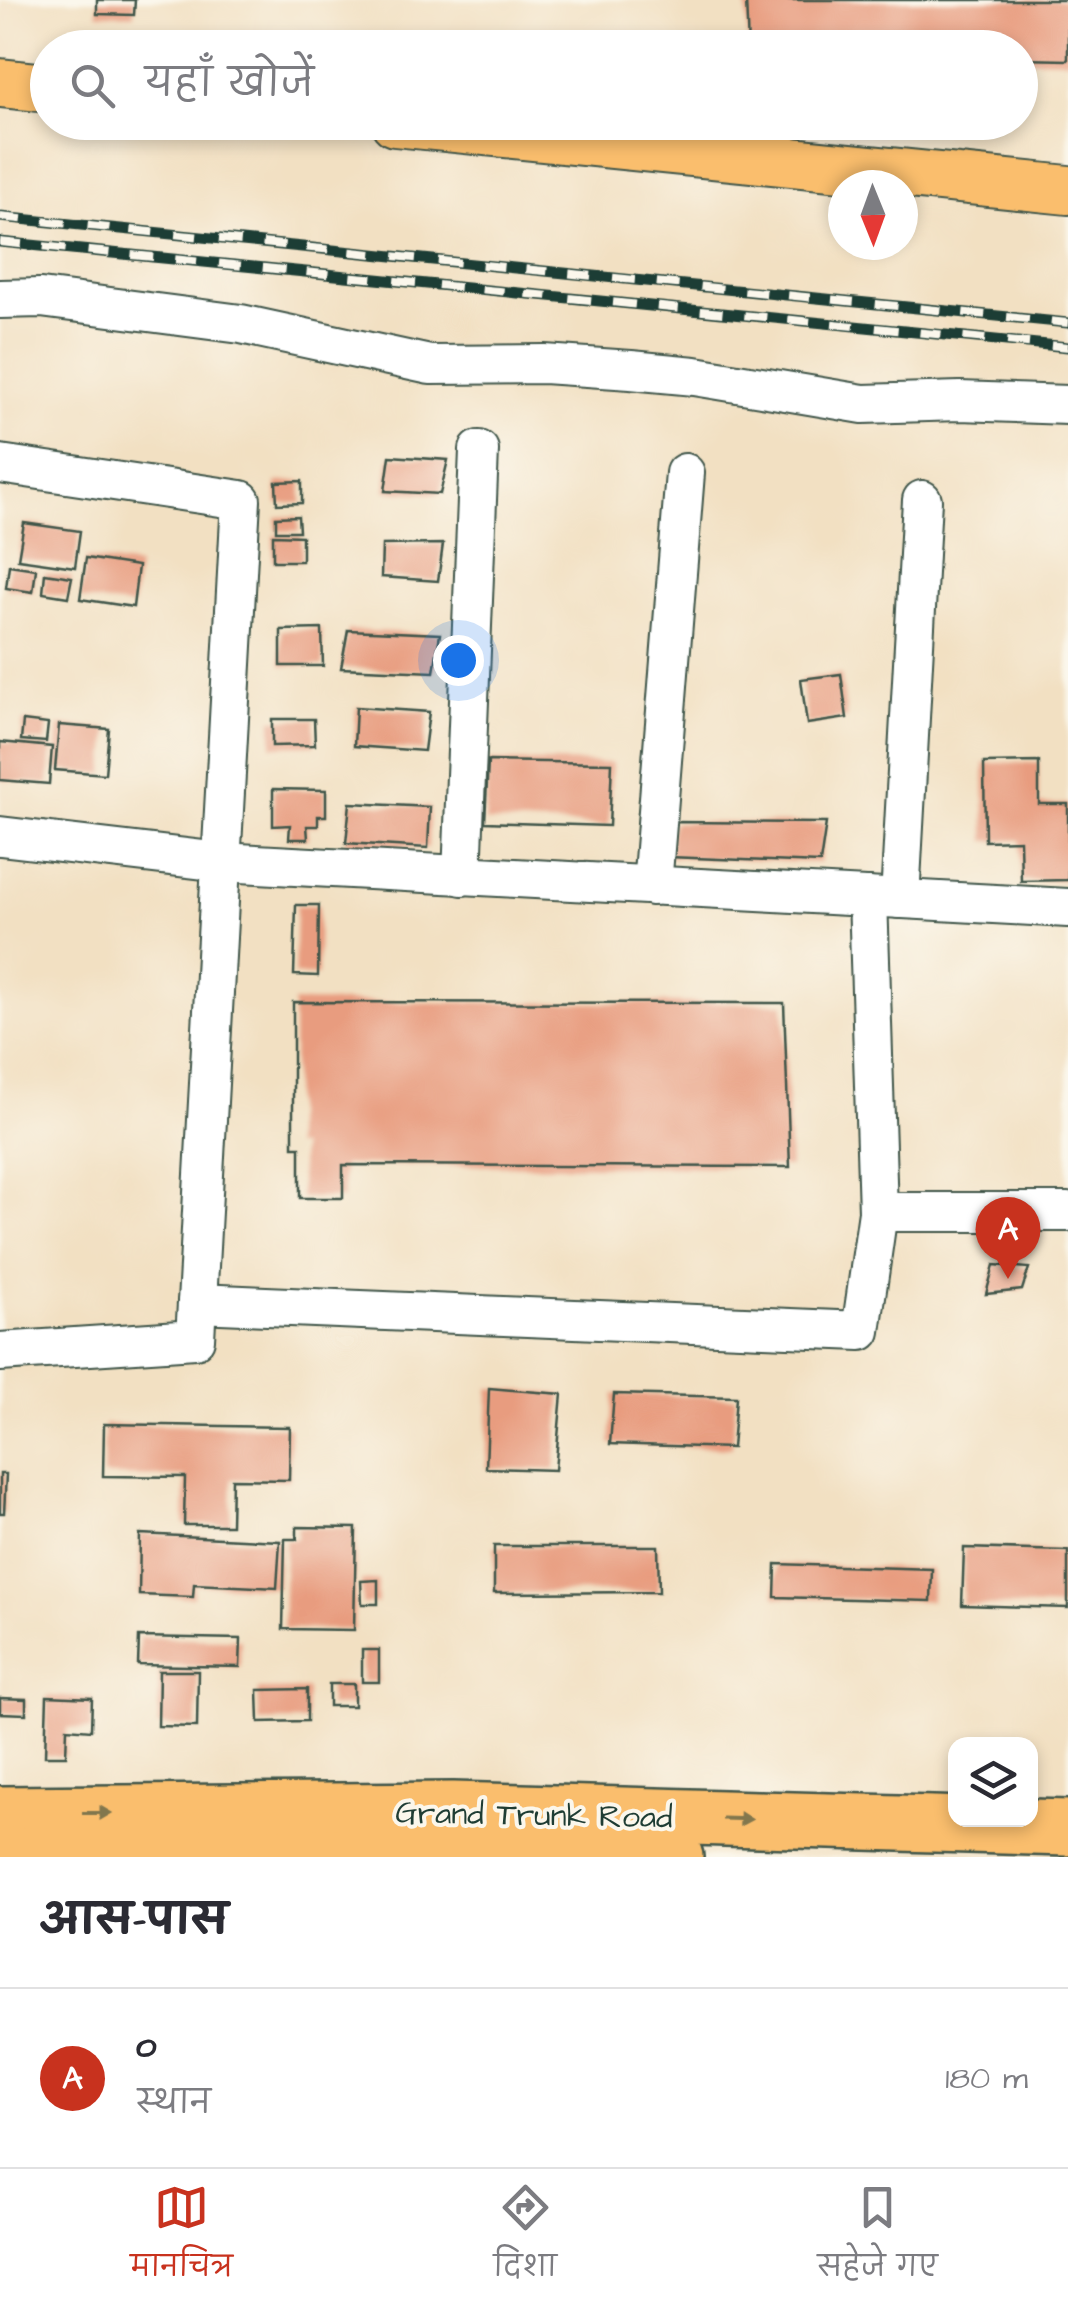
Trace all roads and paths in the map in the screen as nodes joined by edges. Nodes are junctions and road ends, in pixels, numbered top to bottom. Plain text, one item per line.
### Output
1 (0, 83) edge
2 (30, 86) edge
3 (573, 140) edge
4 (1068, 190) edge
5 (0, 299) edge
6 (1068, 405) edge
7 (479, 450) dead end
8 (0, 464) edge
9 (685, 473) dead end
10 (922, 500) dead end
11 (0, 836) edge
12 (221, 862) junction
13 (462, 876) junction
14 (652, 886) junction
15 (884, 898) junction
16 (1068, 908) edge
17 (878, 1212) junction
18 (1068, 1212) edge
19 (197, 1304) junction
20 (0, 1352) edge
21 (0, 1814) edge
22 (1068, 1828) edge
23 (0, 1855) edge
24 (675, 1857) edge

1 - 2 main road
3 - 4 main road
5 - 6 street
7 - 13 street
8 - 12 street
9 - 14 street
10 - 15 street
11 - 12 street
12 - 13 street
12 - 19 street
13 - 14 street
14 - 15 street
15 - 16 street
15 - 17 street
17 - 18 street
17 - 19 street
19 - 20 street
21 -> 22 highway, Grand Trunk Road
23 - 24 highway, Grand Trunk Road

